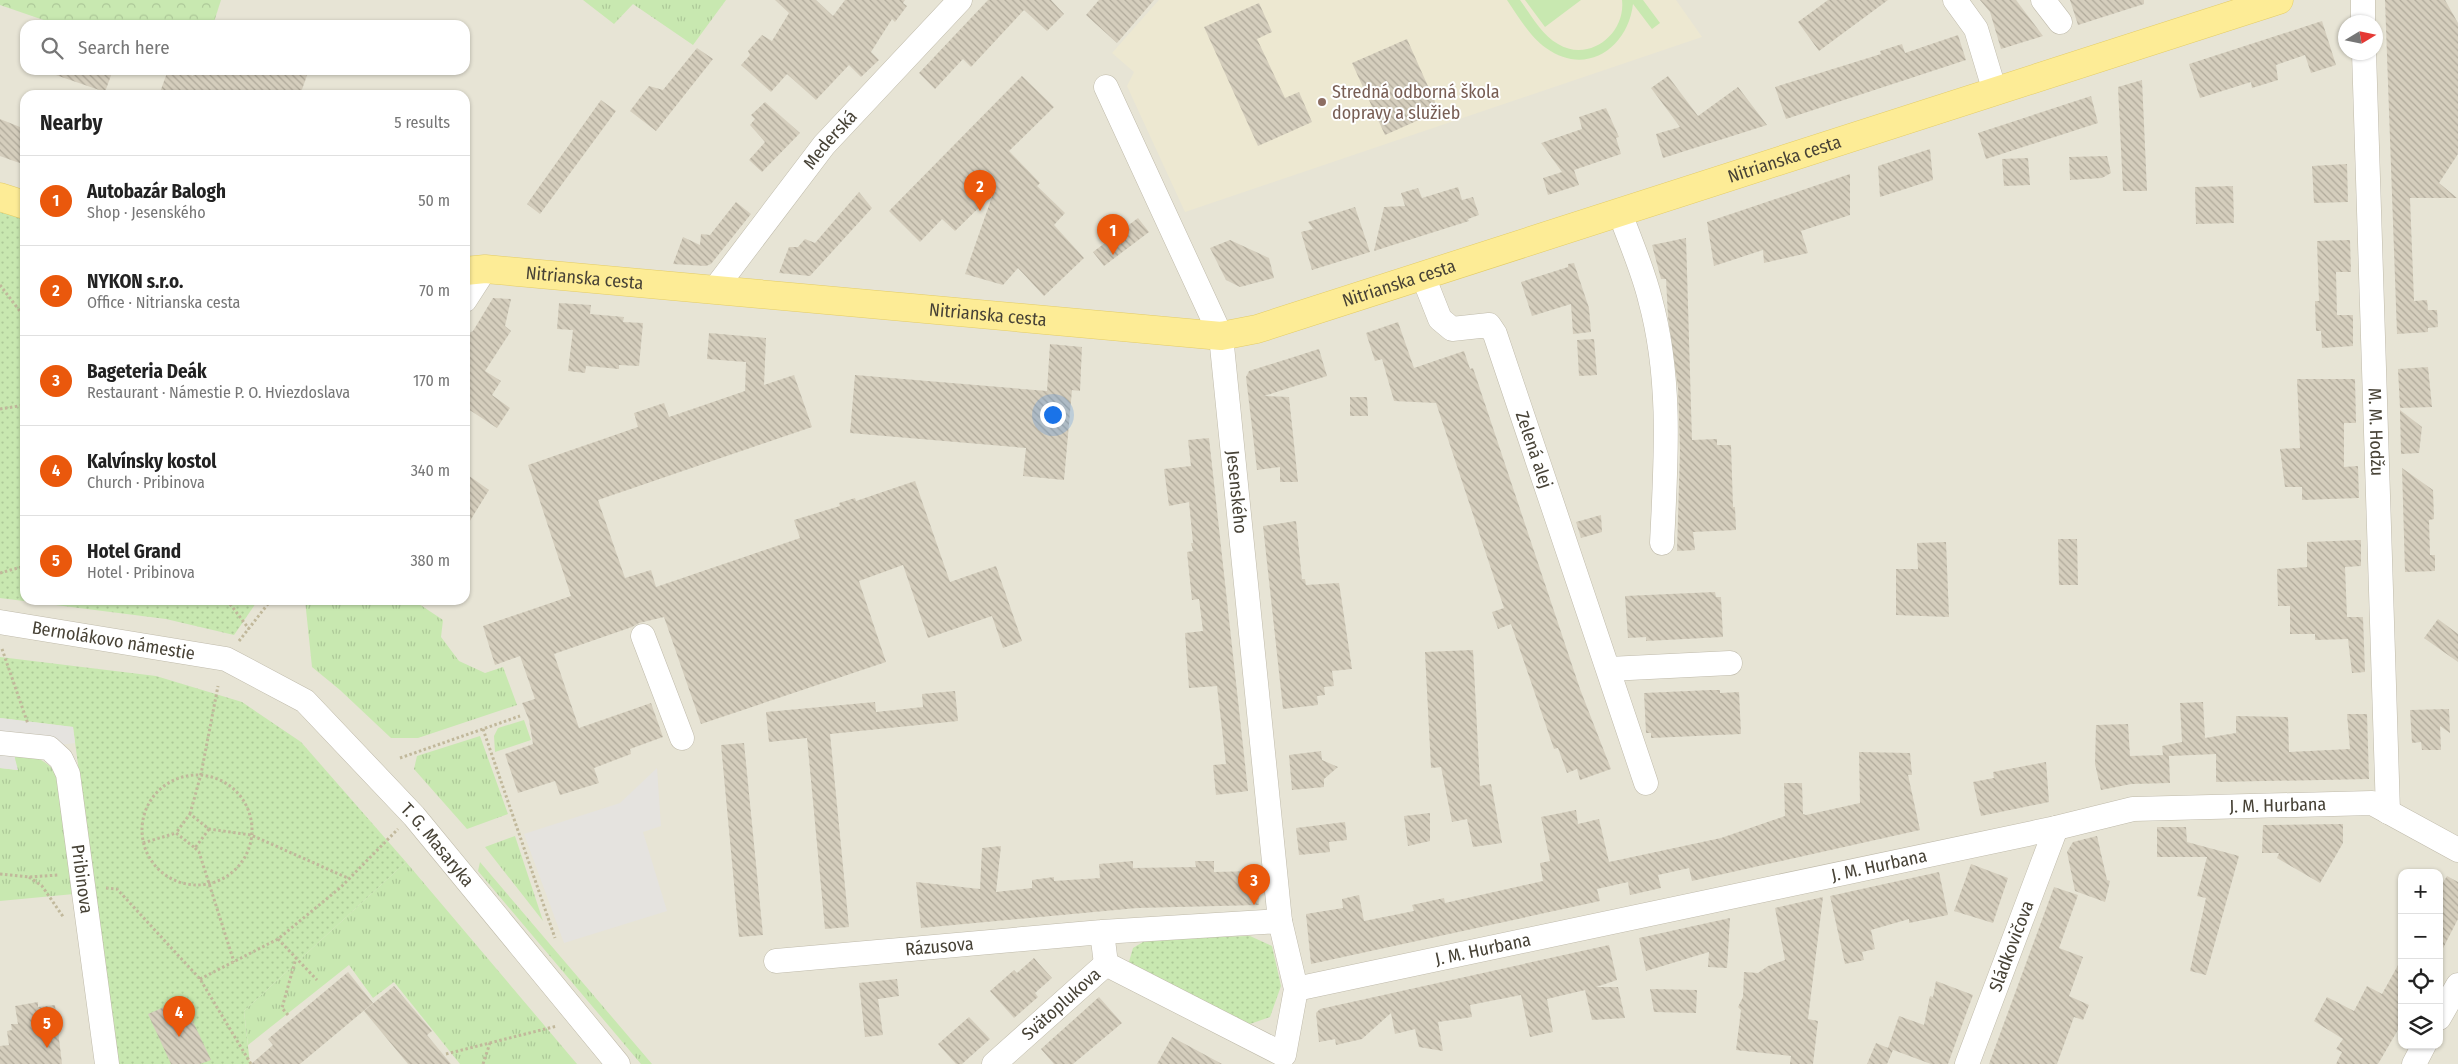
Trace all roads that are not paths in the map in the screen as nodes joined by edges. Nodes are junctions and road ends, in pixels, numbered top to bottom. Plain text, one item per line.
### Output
1 (960, 0) edge
2 (1955, 0) edge
3 (2043, 0) edge
4 (2279, 0) edge
5 (2363, 0) edge
6 (2363, 15) edge
7 (2060, 22) dead end
8 (2364, 60) edge
9 (1106, 87) dead end
10 (1995, 92) junction
11 (0, 197) edge
12 (20, 203) edge
13 (1620, 213) junction
14 (475, 270) edge
15 (1423, 276) junction
16 (470, 285) edge
17 (714, 290) junction
18 (1221, 336) junction
19 (1662, 543) dead end
20 (0, 622) edge
21 (643, 636) dead end
22 (233, 650) joint
23 (1730, 663) dead end
24 (1608, 669) junction
25 (682, 738) dead end
26 (0, 743) edge
27 (1646, 784) dead end
28 (2388, 812) junction
29 (2056, 828) junction
30 (2458, 850) edge
31 (1280, 922) junction
32 (1102, 932) junction
33 (776, 961) dead end
34 (1106, 964) junction
35 (2458, 985) edge
36 (1296, 989) junction
37 (2443, 1011) edge
38 (2422, 1049) edge
39 (1290, 1060) edge
40 (107, 1064) edge
41 (618, 1064) edge
42 (994, 1064) edge
43 (1967, 1064) edge
44 (2414, 1064) edge

1 - 17 street, Mederská
2 - 10 street
3 - 7 street
4 - 10 main road, Nitrianska cesta
5 - 6 street
8 - 28 street, M. M. Hodžu
9 - 18 street, Jesenského
10 - 13 main road, Nitrianska cesta
11 - 12 main road
13 - 15 main road, Nitrianska cesta
13 - 19 street
14 - 16 street
14 - 17 main road, Nitrianska cesta
15 - 18 main road, Nitrianska cesta
15 - 24 street, Zelená alej
17 - 18 main road, Nitrianska cesta
18 - 31 street, Jesenského
20 - 22 street, Bernolákovo námestie
21 - 25 street
22 - 41 street, T. G. Masaryka
23 - 24 street
24 - 27 street, Zelená alej
26 - 40 street, Pribinova
28 - 29 street, J. M. Hurbana
28 - 30 street, J. M. Hurbana
29 - 36 street, J. M. Hurbana
29 - 43 street, Sládkovičova
31 - 32 street, Rázusova
31 - 36 street, Jesenského
32 - 33 street, Rázusova
32 - 34 street
34 - 39 street
34 - 42 street, Svätoplukova
35 - 37 street
36 - 39 street
38 - 44 street

